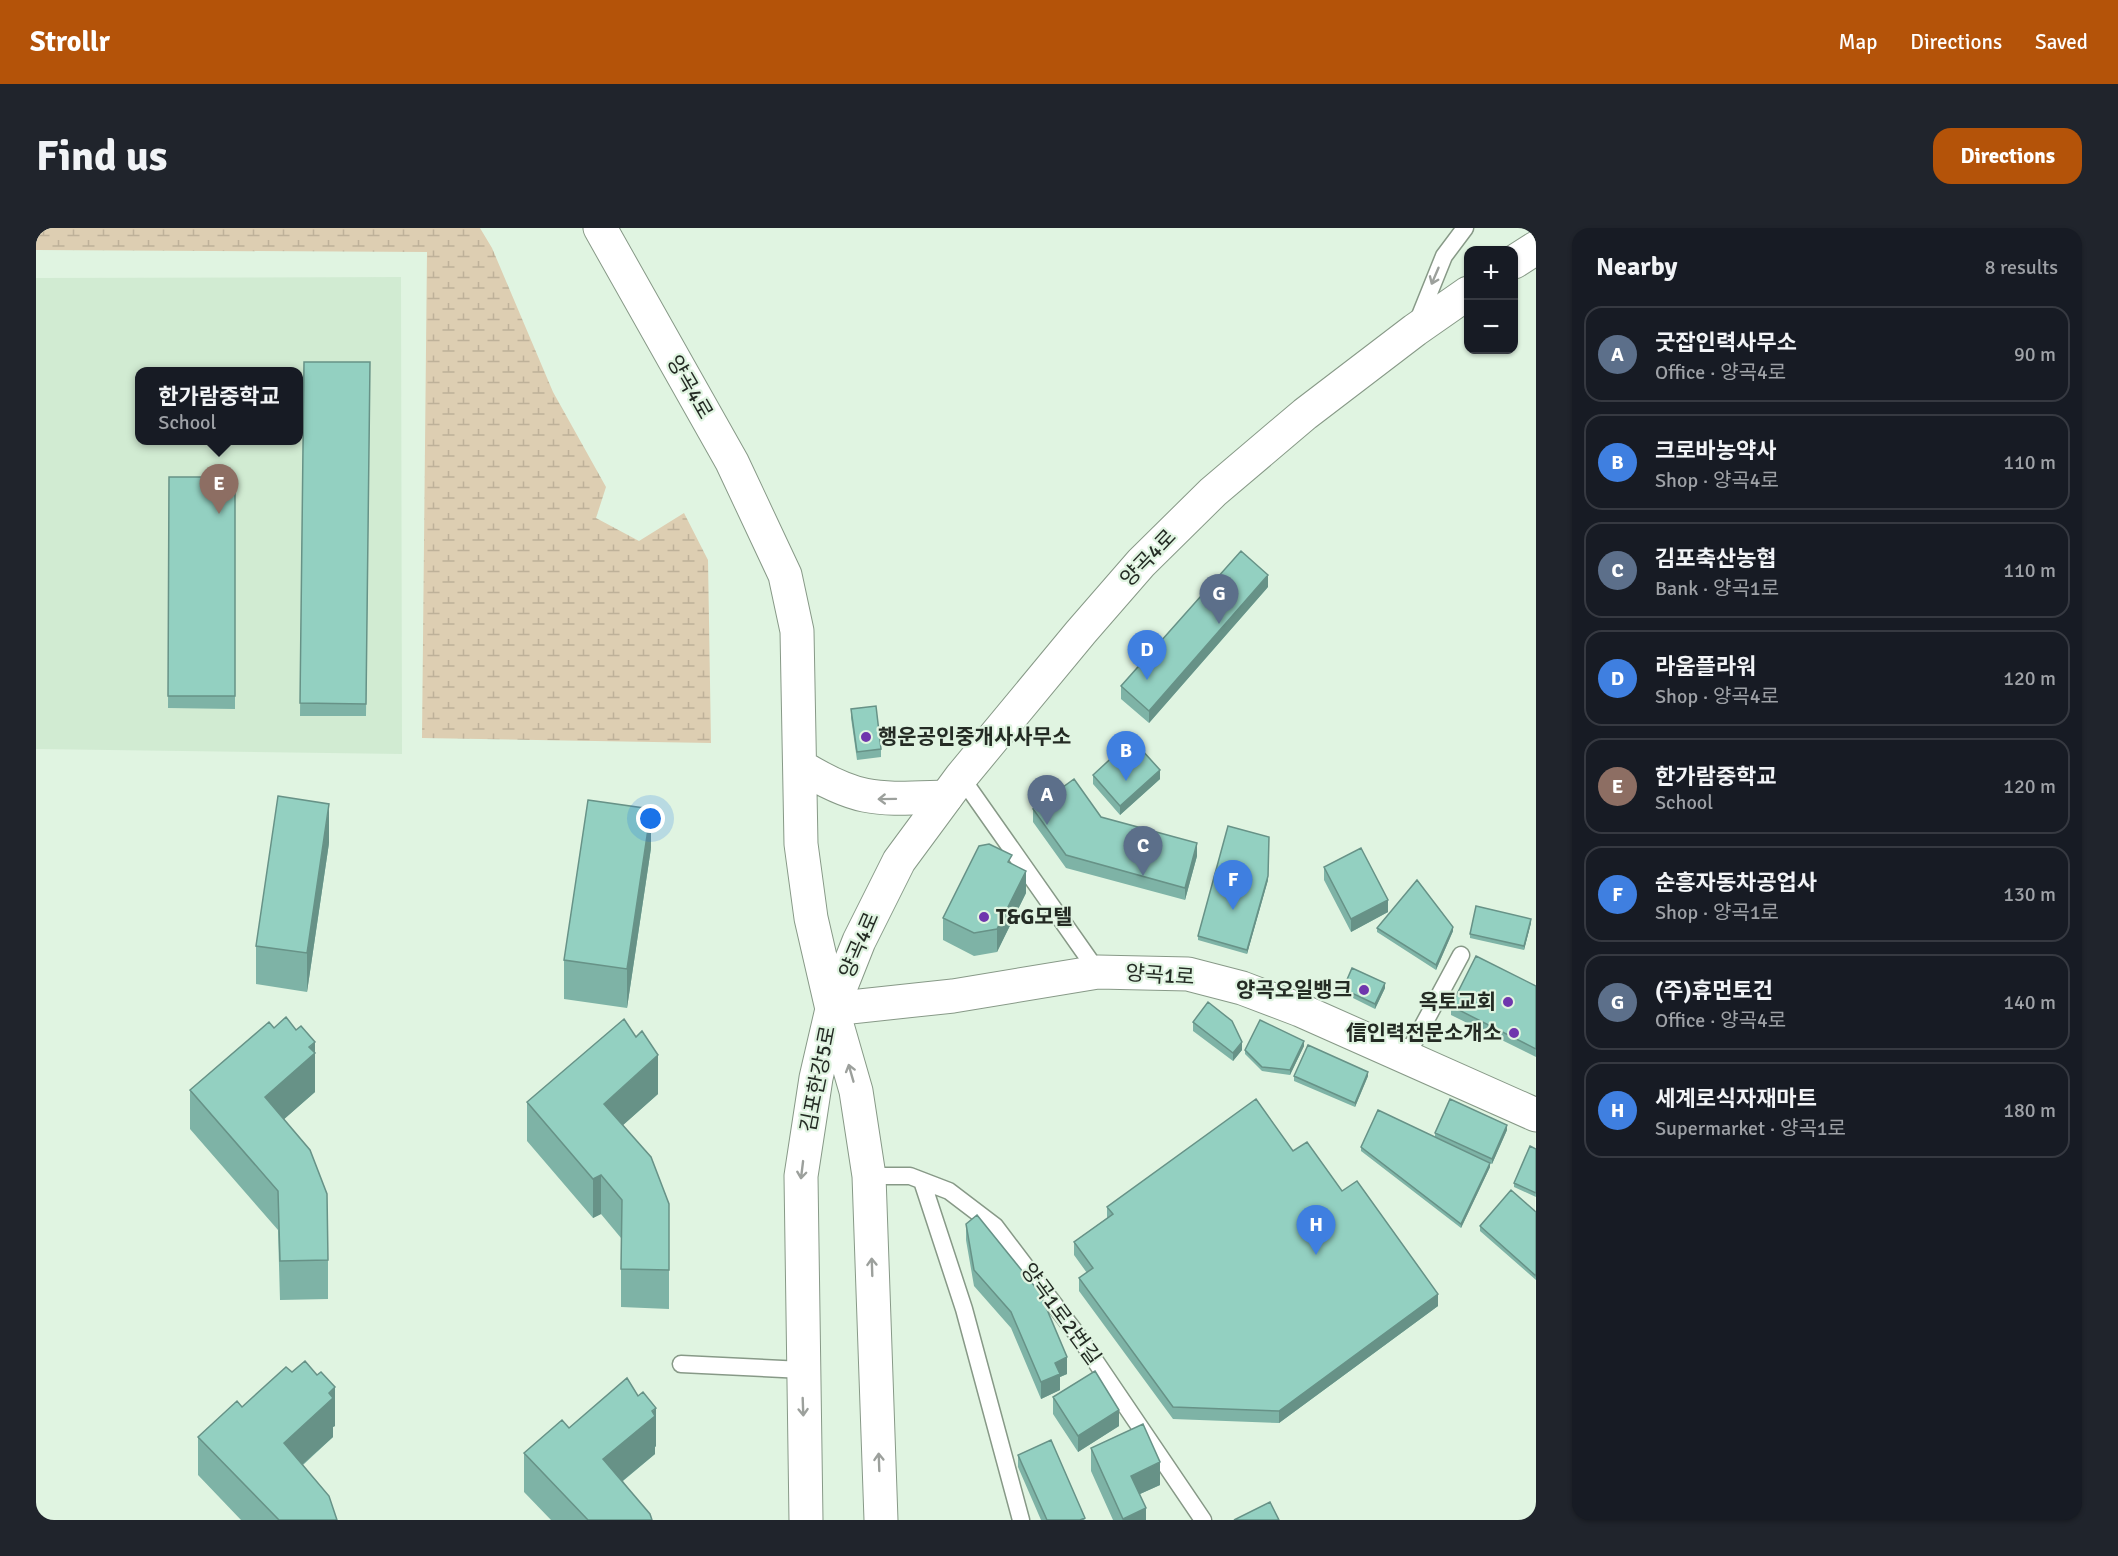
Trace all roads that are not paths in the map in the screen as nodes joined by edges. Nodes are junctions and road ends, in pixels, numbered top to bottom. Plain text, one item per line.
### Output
1 (600, 228) edge
2 (1465, 228) edge
3 (1536, 248) edge
4 (1518, 259) edge
5 (1464, 296) edge
6 (1415, 330) junction
7 (800, 766) junction
8 (953, 787) junction
9 (1461, 955) dead end
10 (1098, 972) junction
11 (832, 1010) junction
12 (1406, 1057) junction
13 (1536, 1114) edge
14 (869, 1176) junction
15 (922, 1181) junction
16 (681, 1364) dead end
17 (803, 1370) junction
18 (806, 1520) edge
19 (881, 1520) edge
20 (1022, 1520) edge
21 (1203, 1520) edge

1 - 7 main road, 양곡4로
2 -> 6 lane
3 - 4 main road
5 - 6 main road, 양곡4로
6 - 8 main road, 양곡4로
8 -> 7 main road
7 - 11 main road, 양곡4로
8 - 10 lane
8 - 11 main road, 양곡4로
9 - 12 lane
10 - 11 main road, 양곡1로
10 - 12 main road, 양곡1로
14 -> 11 main road, 김포한강5로
11 -> 17 main road, 김포한강5로
12 - 13 main road, 양곡1로
14 - 15 lane, 양곡1로2번길
19 -> 14 main road, 김포한강5로
15 - 20 lane
15 - 21 lane, 양곡1로2번길
16 - 17 lane
17 -> 18 main road, 김포한강5로

